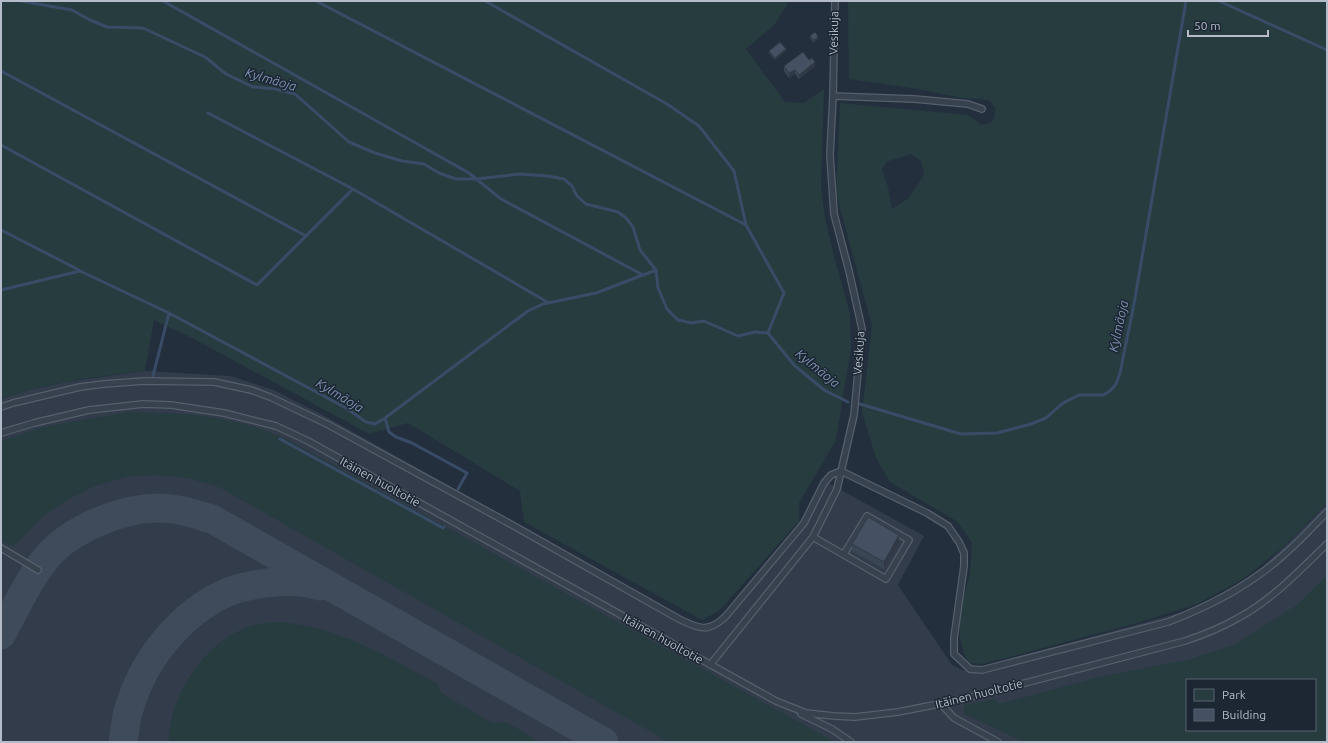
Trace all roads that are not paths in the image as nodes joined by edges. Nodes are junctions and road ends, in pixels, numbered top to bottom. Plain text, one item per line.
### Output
1 (835, 1) edge
2 (833, 96) junction
3 (982, 109) dead end
4 (1, 407) edge
5 (1, 433) edge
6 (841, 471) junction
7 (1327, 512) edge
8 (813, 537) junction
9 (1327, 544) edge
10 (1, 548) edge
11 (844, 554) junction
12 (38, 570) dead end
13 (710, 665) junction
14 (776, 701) junction
15 (941, 704) junction
16 (851, 742) edge
17 (998, 742) edge

1 - 2 lane, Vesikuja
2 - 3 lane
2 - 6 lane, Vesikuja
4 - 6 lane
5 - 13 lane, Itäinen huoltotie
6 - 7 lane
6 - 8 lane, Vesikuja
8 - 11 lane
8 - 13 lane, Vesikuja
9 - 15 lane, Itäinen huoltotie
10 - 12 lane
11 - 11 lane
13 - 14 lane, Itäinen huoltotie
14 - 15 lane, Itäinen huoltotie
14 - 16 lane
15 - 17 lane

